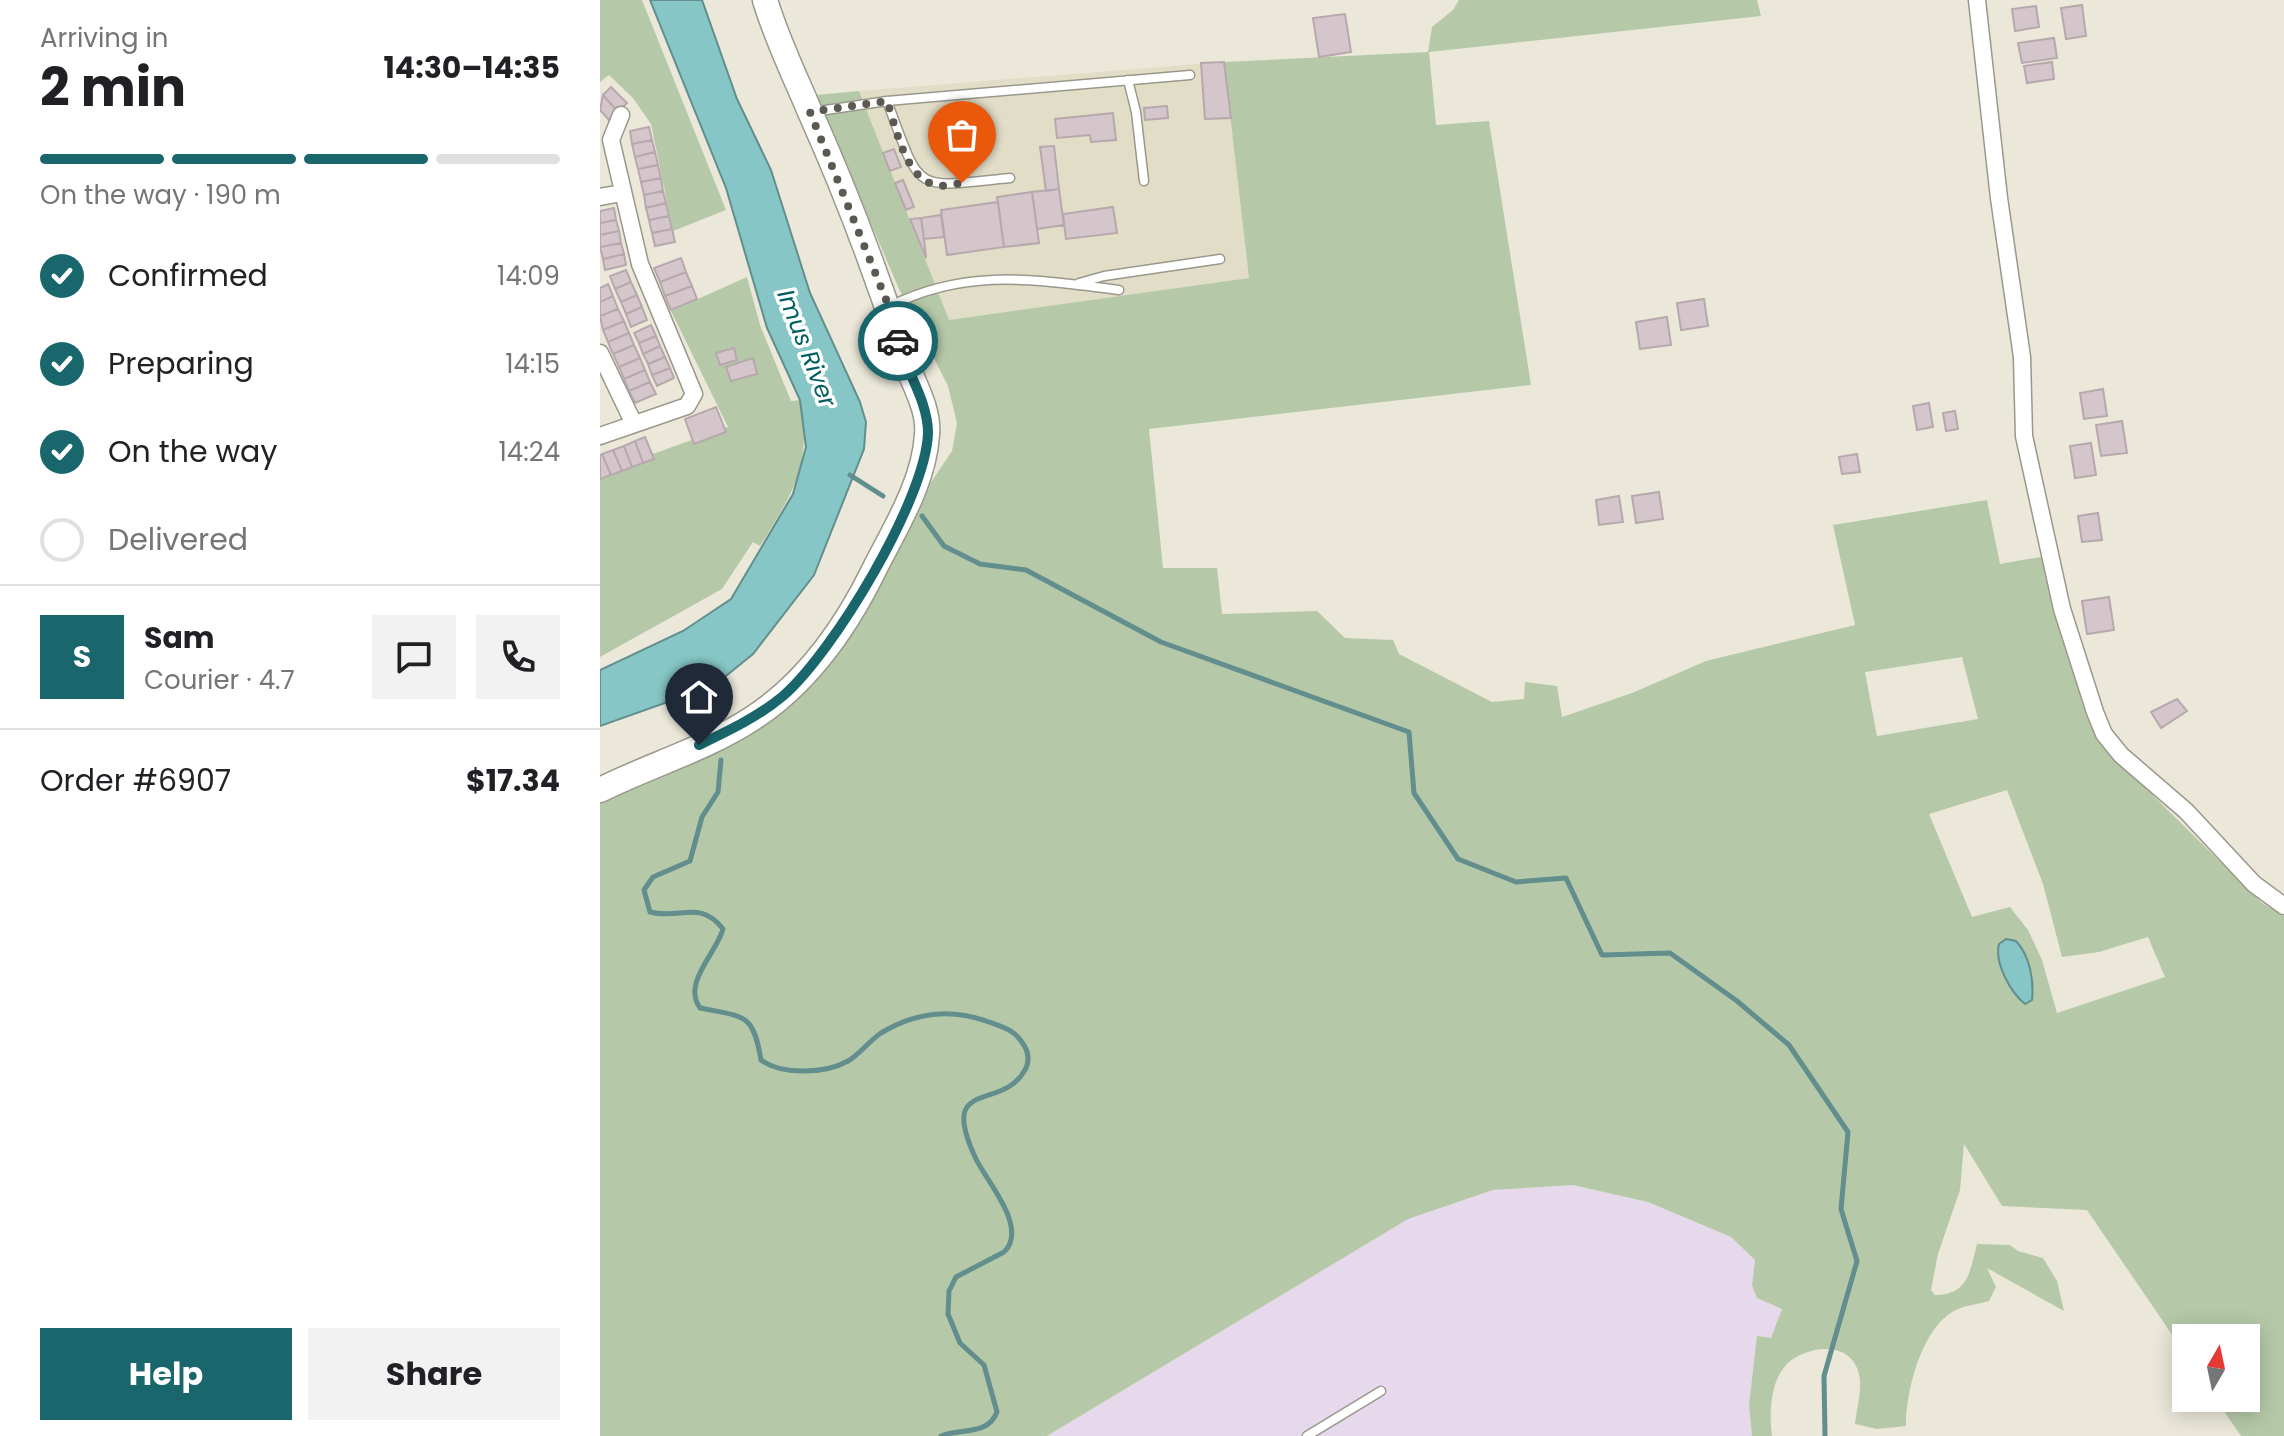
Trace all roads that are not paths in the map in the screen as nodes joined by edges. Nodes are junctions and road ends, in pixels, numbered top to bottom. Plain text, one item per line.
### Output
1 (765, 0) edge
2 (1977, 0) edge
3 (1190, 75) dead end
4 (1128, 80) junction
5 (887, 101) junction
6 (810, 112) junction
7 (621, 115) dead end
8 (1010, 178) dead end
9 (1144, 181) dead end
10 (622, 193) junction
11 (600, 197) edge
12 (1220, 259) dead end
13 (1073, 285) junction
14 (1119, 290) dead end
15 (889, 307) junction
16 (600, 353) edge
17 (634, 424) junction
18 (600, 436) edge
19 (600, 790) edge
20 (2284, 906) edge
21 (1381, 1391) dead end
22 (1307, 1436) edge

1 - 6 main road
2 - 20 street
3 - 4 lane
4 - 5 lane
4 - 9 lane
5 - 6 lane
5 - 8 lane
6 - 15 main road
7 - 10 street
10 - 11 street
10 - 17 street
12 - 13 lane
13 - 14 lane
13 - 15 lane
15 - 19 main road
16 - 17 street
17 - 18 street
21 - 22 lane

